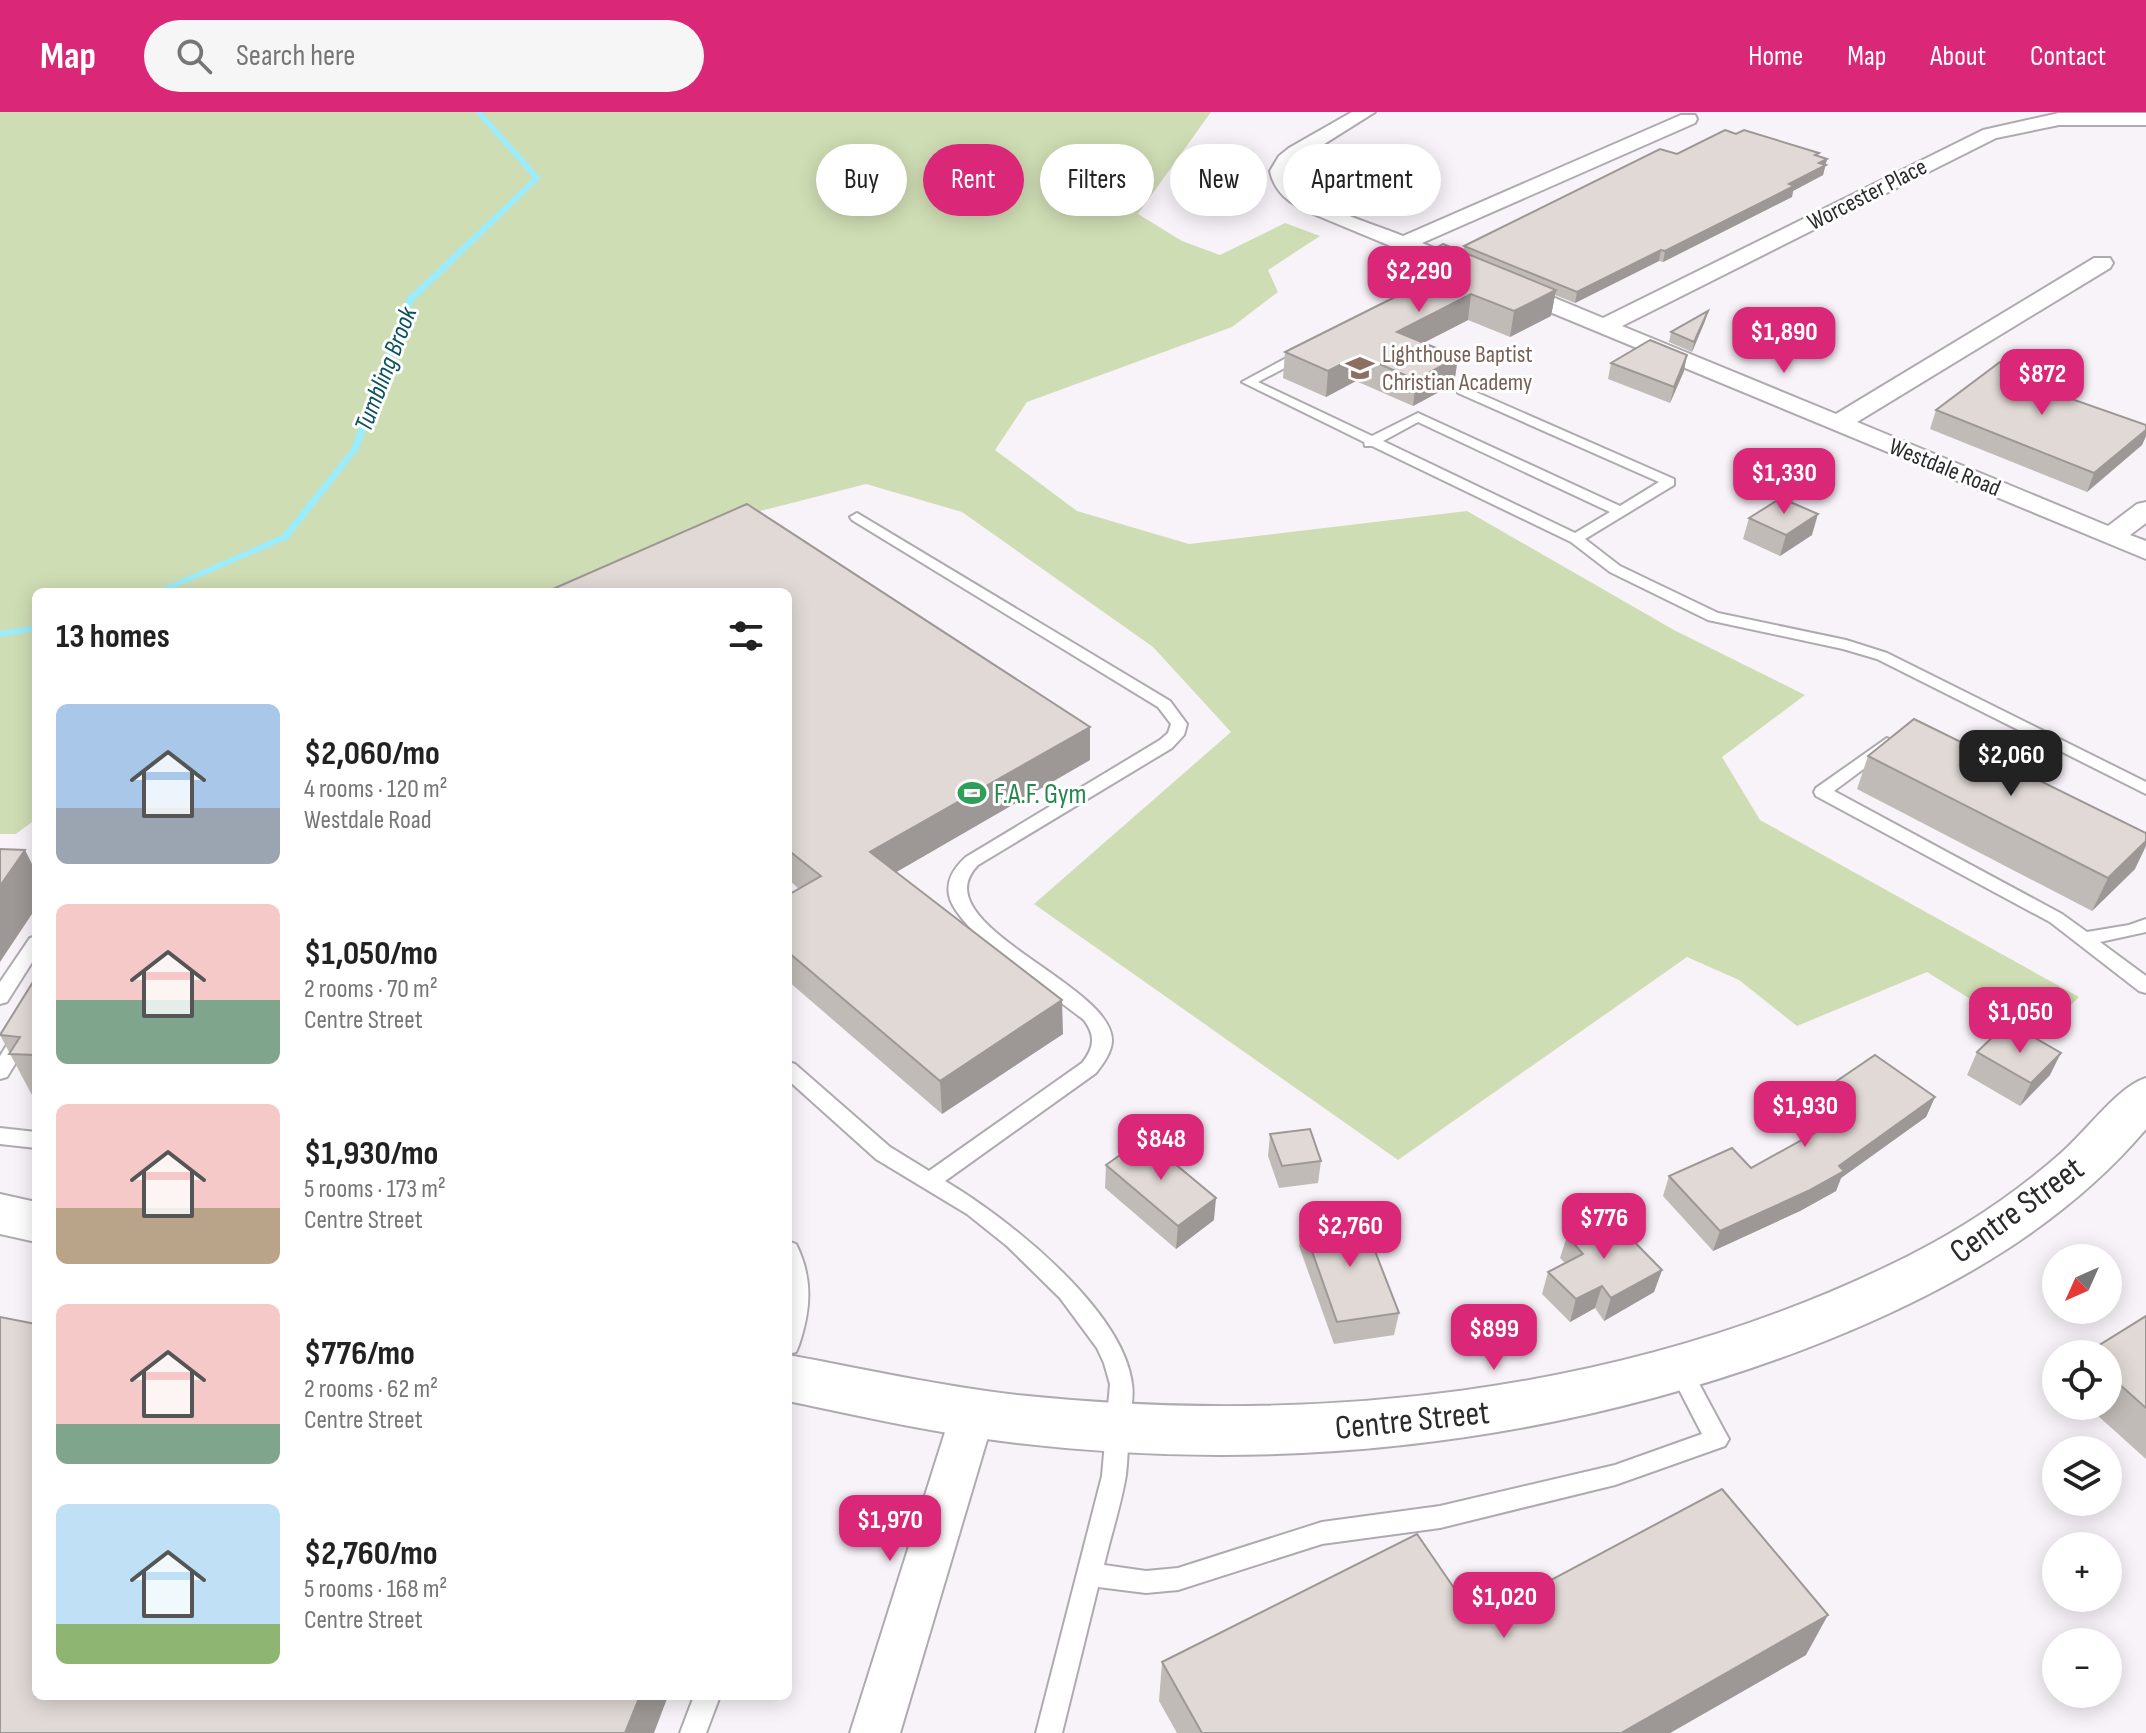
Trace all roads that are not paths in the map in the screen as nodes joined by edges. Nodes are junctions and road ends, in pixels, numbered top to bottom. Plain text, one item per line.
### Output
1 (1366, 112) edge
2 (1688, 119) dead end
3 (2146, 119) edge
4 (1404, 243) junction
5 (2102, 263) dead end
6 (1604, 326) junction
7 (1311, 349) edge
8 (1462, 390) dead end
9 (1838, 423) junction
10 (1370, 443) junction
11 (2146, 510) edge
12 (1621, 512) junction
13 (857, 517) dead end
14 (2111, 536) junction
15 (1576, 539) junction
16 (2146, 551) edge
17 (1910, 743) edge
18 (2146, 789) edge
19 (2146, 925) edge
20 (2084, 939) junction
21 (32, 948) edge
22 (2146, 986) edge
23 (0, 997) edge
24 (32, 1020) edge
25 (0, 1072) edge
26 (792, 1073) edge
27 (2146, 1096) edge
28 (0, 1136) edge
29 (32, 1140) edge
30 (928, 1182) junction
31 (0, 1214) edge
32 (32, 1221) edge
33 (792, 1265) edge
34 (792, 1335) edge
35 (1680, 1370) junction
36 (792, 1379) edge
37 (973, 1413) junction
38 (1119, 1427) junction
39 (1089, 1574) junction
40 (705, 1700) edge
41 (693, 1733) edge
42 (875, 1733) edge
43 (1049, 1733) edge

1 - 4 street, Westdale Road
2 - 4 street
3 - 6 street, Worcester Place
4 - 6 street, Westdale Road
5 - 9 street
6 - 9 street, Westdale Road
7 - 10 lane
8 - 12 lane
9 - 14 street, Westdale Road
10 - 12 lane
10 - 15 lane
11 - 14 street
12 - 15 lane
13 - 30 lane
14 - 16 street, Westdale Road
15 - 18 lane
17 - 20 lane
19 - 20 lane
20 - 22 lane
21 - 23 lane
24 - 25 lane
26 - 30 lane
27 - 35 main road, Centre Street
28 - 29 lane
30 - 38 lane
31 - 32 main road
33 - 34 lane
35 - 38 main road, Centre Street
35 - 39 lane
36 - 37 main road, Centre Street
37 - 38 main road, Centre Street
37 - 42 street
38 - 39 lane
39 - 43 lane
40 - 41 lane

